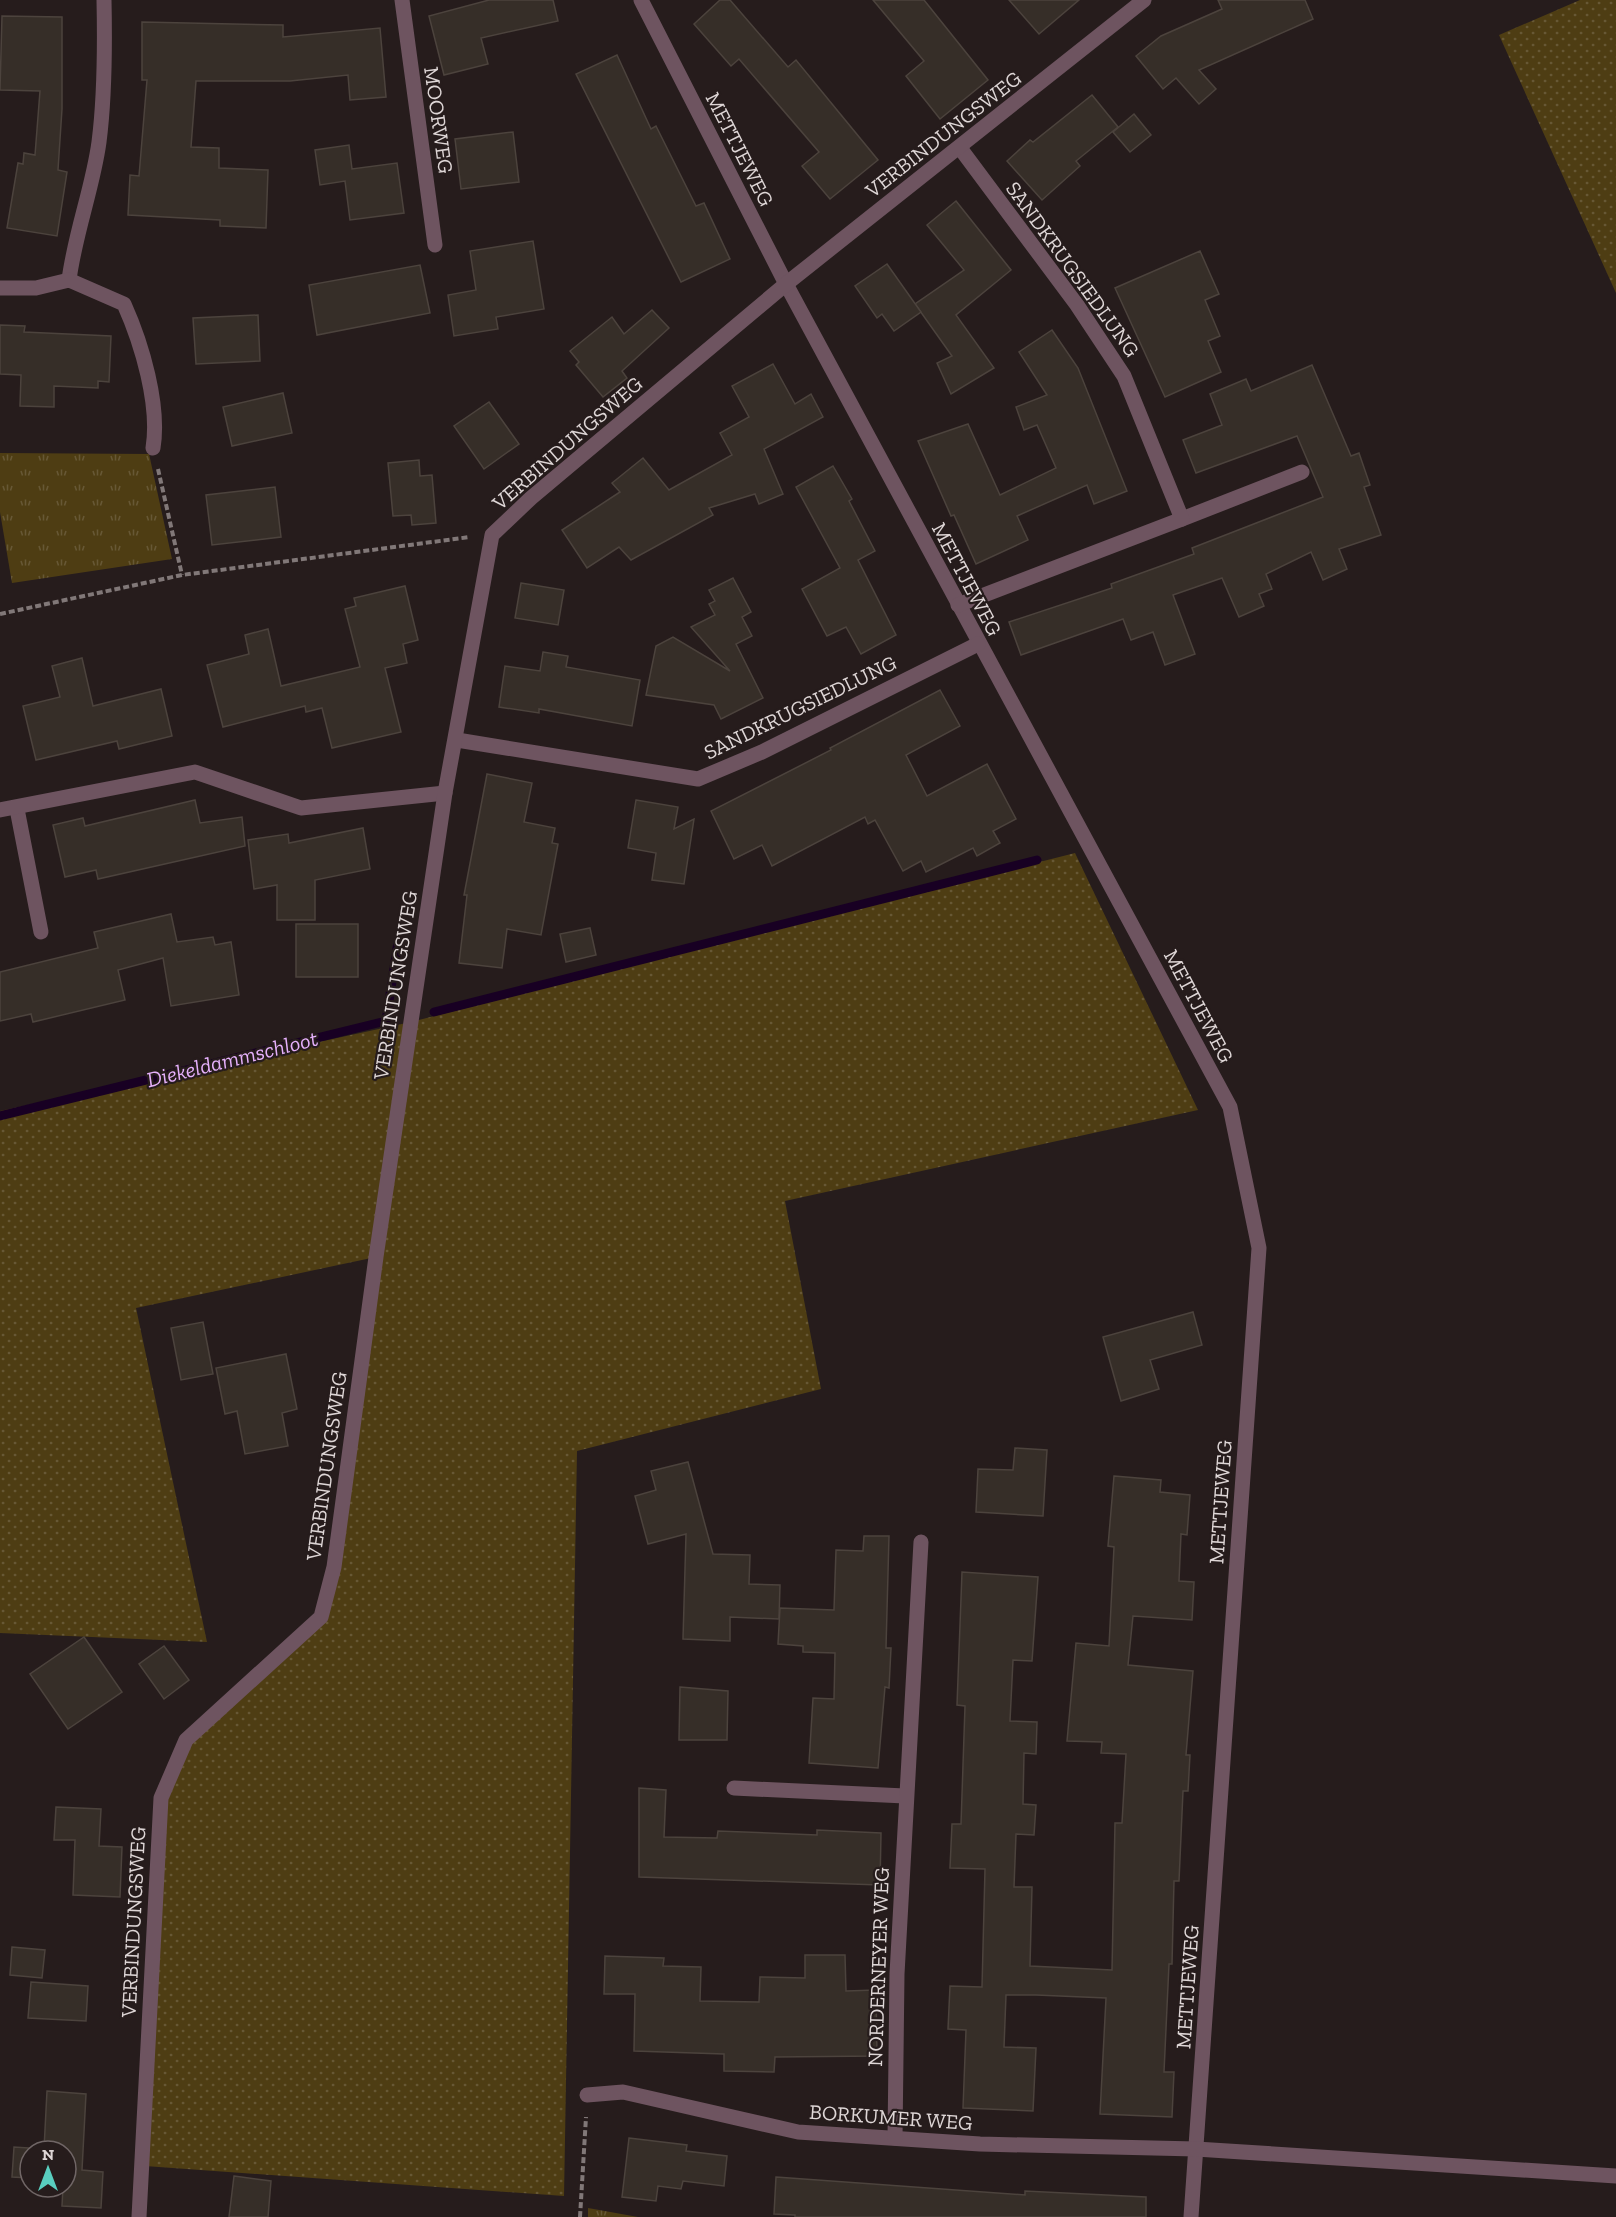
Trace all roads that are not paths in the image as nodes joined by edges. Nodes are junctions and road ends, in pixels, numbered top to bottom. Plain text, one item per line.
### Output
1 (104, 0) edge
2 (402, 0) edge
3 (641, 0) edge
4 (1143, 0) edge
5 (960, 148) junction
6 (435, 245) dead end
7 (69, 280) junction
8 (786, 284) junction
9 (0, 288) edge
10 (153, 448) road end
11 (1302, 472) dead end
12 (1182, 519) junction
13 (958, 605) junction
14 (978, 644) junction
15 (457, 740) junction
16 (446, 793) junction
17 (17, 809) junction
18 (0, 810) edge
19 (41, 932) dead end
20 (921, 1542) dead end
21 (734, 1788) dead end
22 (905, 1796) junction
23 (587, 2095) road end
24 (896, 2138) junction
25 (1196, 2149) junction
26 (1616, 2176) edge
27 (139, 2217) edge
28 (1191, 2217) edge

1 - 7 street
2 - 6 street, MOORWEG
3 - 8 street, METTJEWEG
4 - 5 street, VERBINDUNGSWEG
5 - 8 street, VERBINDUNGSWEG
5 - 12 street, SANDKRUGSIEDLUNG
7 - 9 street
7 - 10 street
8 - 13 street, METTJEWEG
8 - 15 street, VERBINDUNGSWEG
11 - 12 street
12 - 13 street
13 - 14 street, METTJEWEG
14 - 15 street, SANDKRUGSIEDLUNG
14 - 25 street, METTJEWEG
15 - 16 street, VERBINDUNGSWEG
16 - 17 street
16 - 27 street, VERBINDUNGSWEG
17 - 18 street
17 - 19 street
20 - 22 street, NORDERNEYER WEG
21 - 22 street
22 - 24 street, NORDERNEYER WEG
23 - 24 street, BORKUMER WEG
24 - 25 street, BORKUMER WEG
25 - 26 street
25 - 28 street, METTJEWEG

